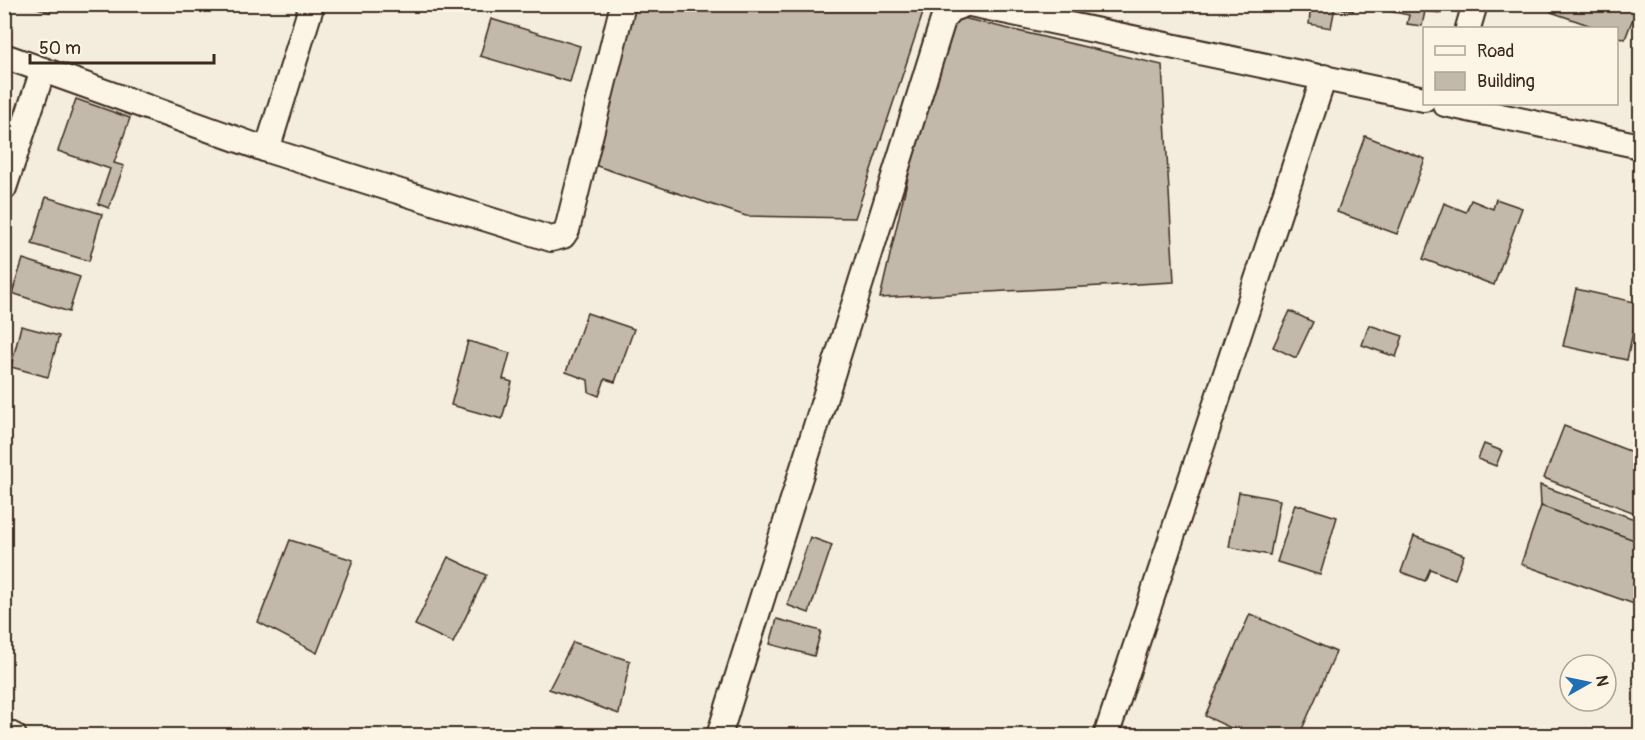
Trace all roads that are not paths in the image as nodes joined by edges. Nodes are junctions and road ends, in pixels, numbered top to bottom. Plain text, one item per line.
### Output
1 (312, 4) edge
2 (623, 4) edge
3 (968, 4) edge
4 (1475, 4) edge
5 (1468, 27) edge
6 (4, 56) edge
7 (43, 70) junction
8 (1324, 77) junction
9 (1423, 99) edge
10 (1450, 105) edge
11 (1641, 146) edge
12 (267, 150) junction
13 (4, 188) edge
14 (4, 731) edge
15 (14, 735) edge
16 (720, 735) edge
17 (1106, 735) edge

1 - 12 street
2 - 12 street
3 - 8 street
3 - 16 street
4 - 5 street
6 - 7 street
7 - 12 street
7 - 13 street
8 - 9 street
8 - 17 street
10 - 11 street
14 - 15 street

